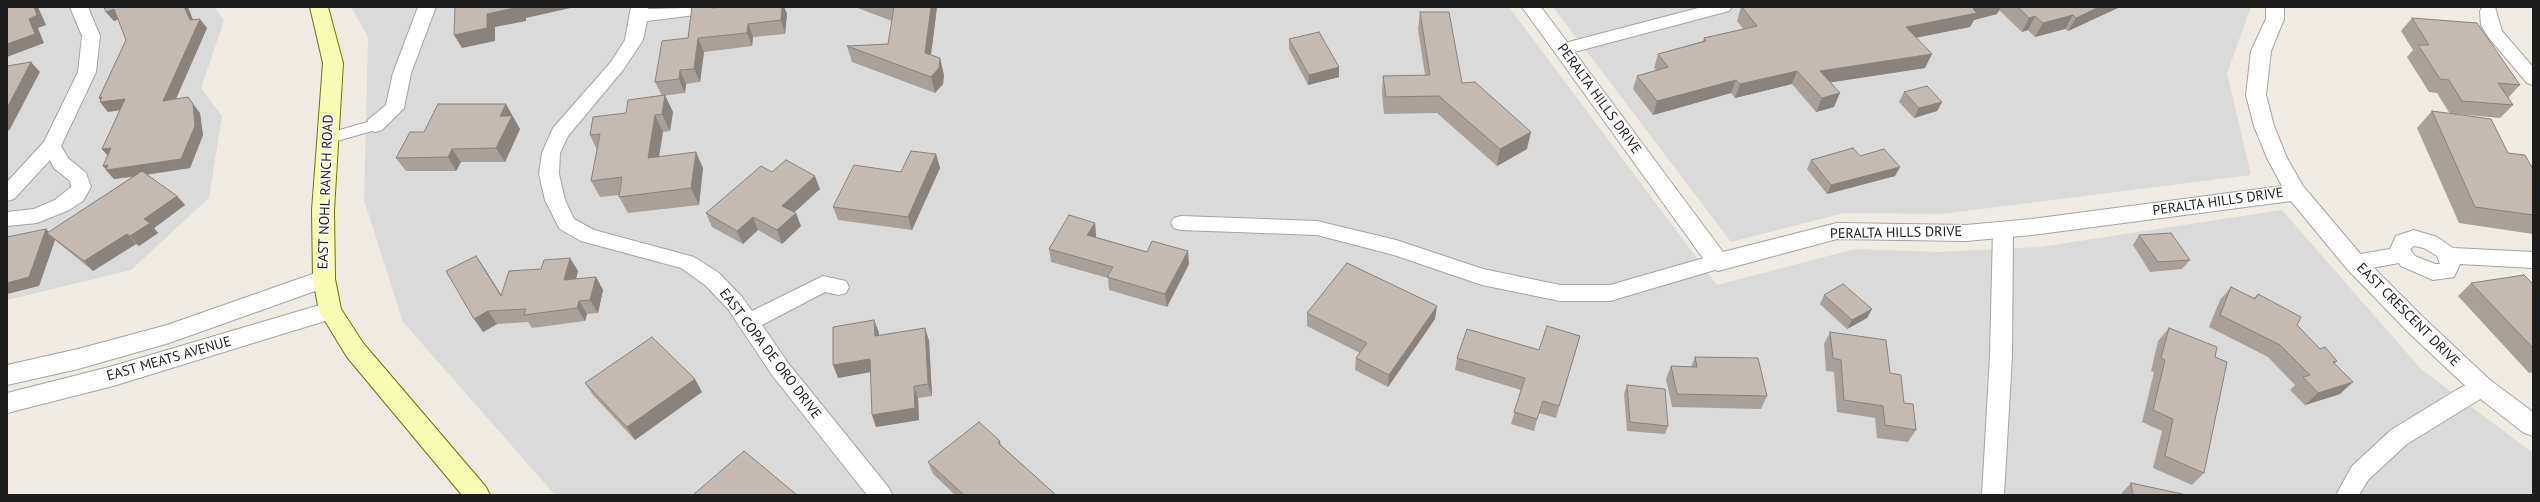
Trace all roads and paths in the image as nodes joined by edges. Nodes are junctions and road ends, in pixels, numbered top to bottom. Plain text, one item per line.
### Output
1 (79, 7) edge
2 (319, 7) edge
3 (427, 7) edge
4 (711, 7) edge
5 (1530, 7) edge
6 (1724, 7) edge
7 (2275, 7) edge
8 (2489, 11) dead end
9 (640, 12) edge
10 (1563, 49) junction
11 (2533, 79) edge
12 (375, 125) joint
13 (326, 139) junction
14 (52, 146) junction
15 (2296, 192) junction
16 (7, 194) edge
17 (7, 219) edge
18 (1181, 223) dead end
19 (2003, 230) junction
20 (2403, 255) junction
21 (2449, 256) junction
22 (2533, 260) edge
23 (1718, 262) junction
24 (2355, 263) junction
25 (324, 279) junction
26 (839, 287) dead end
27 (330, 312) junction
28 (749, 322) junction
29 (7, 375) edge
30 (2482, 387) junction
31 (7, 403) edge
32 (2533, 426) edge
33 (477, 495) edge
34 (881, 495) edge
35 (1993, 495) edge
36 (2347, 495) edge

1 - 14 street
2 - 13 main road, EAST NOHL RANCH ROAD
3 - 12 street
4 - 9 street, EAST COPA DE ORO DRIVE
5 - 10 street, PERALTA HILLS DRIVE
6 - 10 street
7 - 15 street, EAST CRESCENT DRIVE
8 - 11 street
9 - 28 street, EAST COPA DE ORO DRIVE
10 - 23 street, PERALTA HILLS DRIVE
12 - 13 lane
13 - 25 main road, EAST NOHL RANCH ROAD
14 - 16 street
14 - 17 street
15 - 19 street, PERALTA HILLS DRIVE
15 - 24 street, EAST CRESCENT DRIVE
18 - 23 street
19 - 23 street, PERALTA HILLS DRIVE
19 - 35 street
20 - 21 street
20 - 21 street
20 - 24 street
21 - 22 street
24 - 30 street, EAST CRESCENT DRIVE
25 - 27 main road, EAST NOHL RANCH ROAD
25 - 29 street, EAST MEATS AVENUE
26 - 28 street
27 - 31 street, EAST MEATS AVENUE
27 - 33 main road, EAST NOHL RANCH ROAD
28 - 34 street, EAST COPA DE ORO DRIVE
30 - 32 street, EAST CRESCENT DRIVE
30 - 36 street

